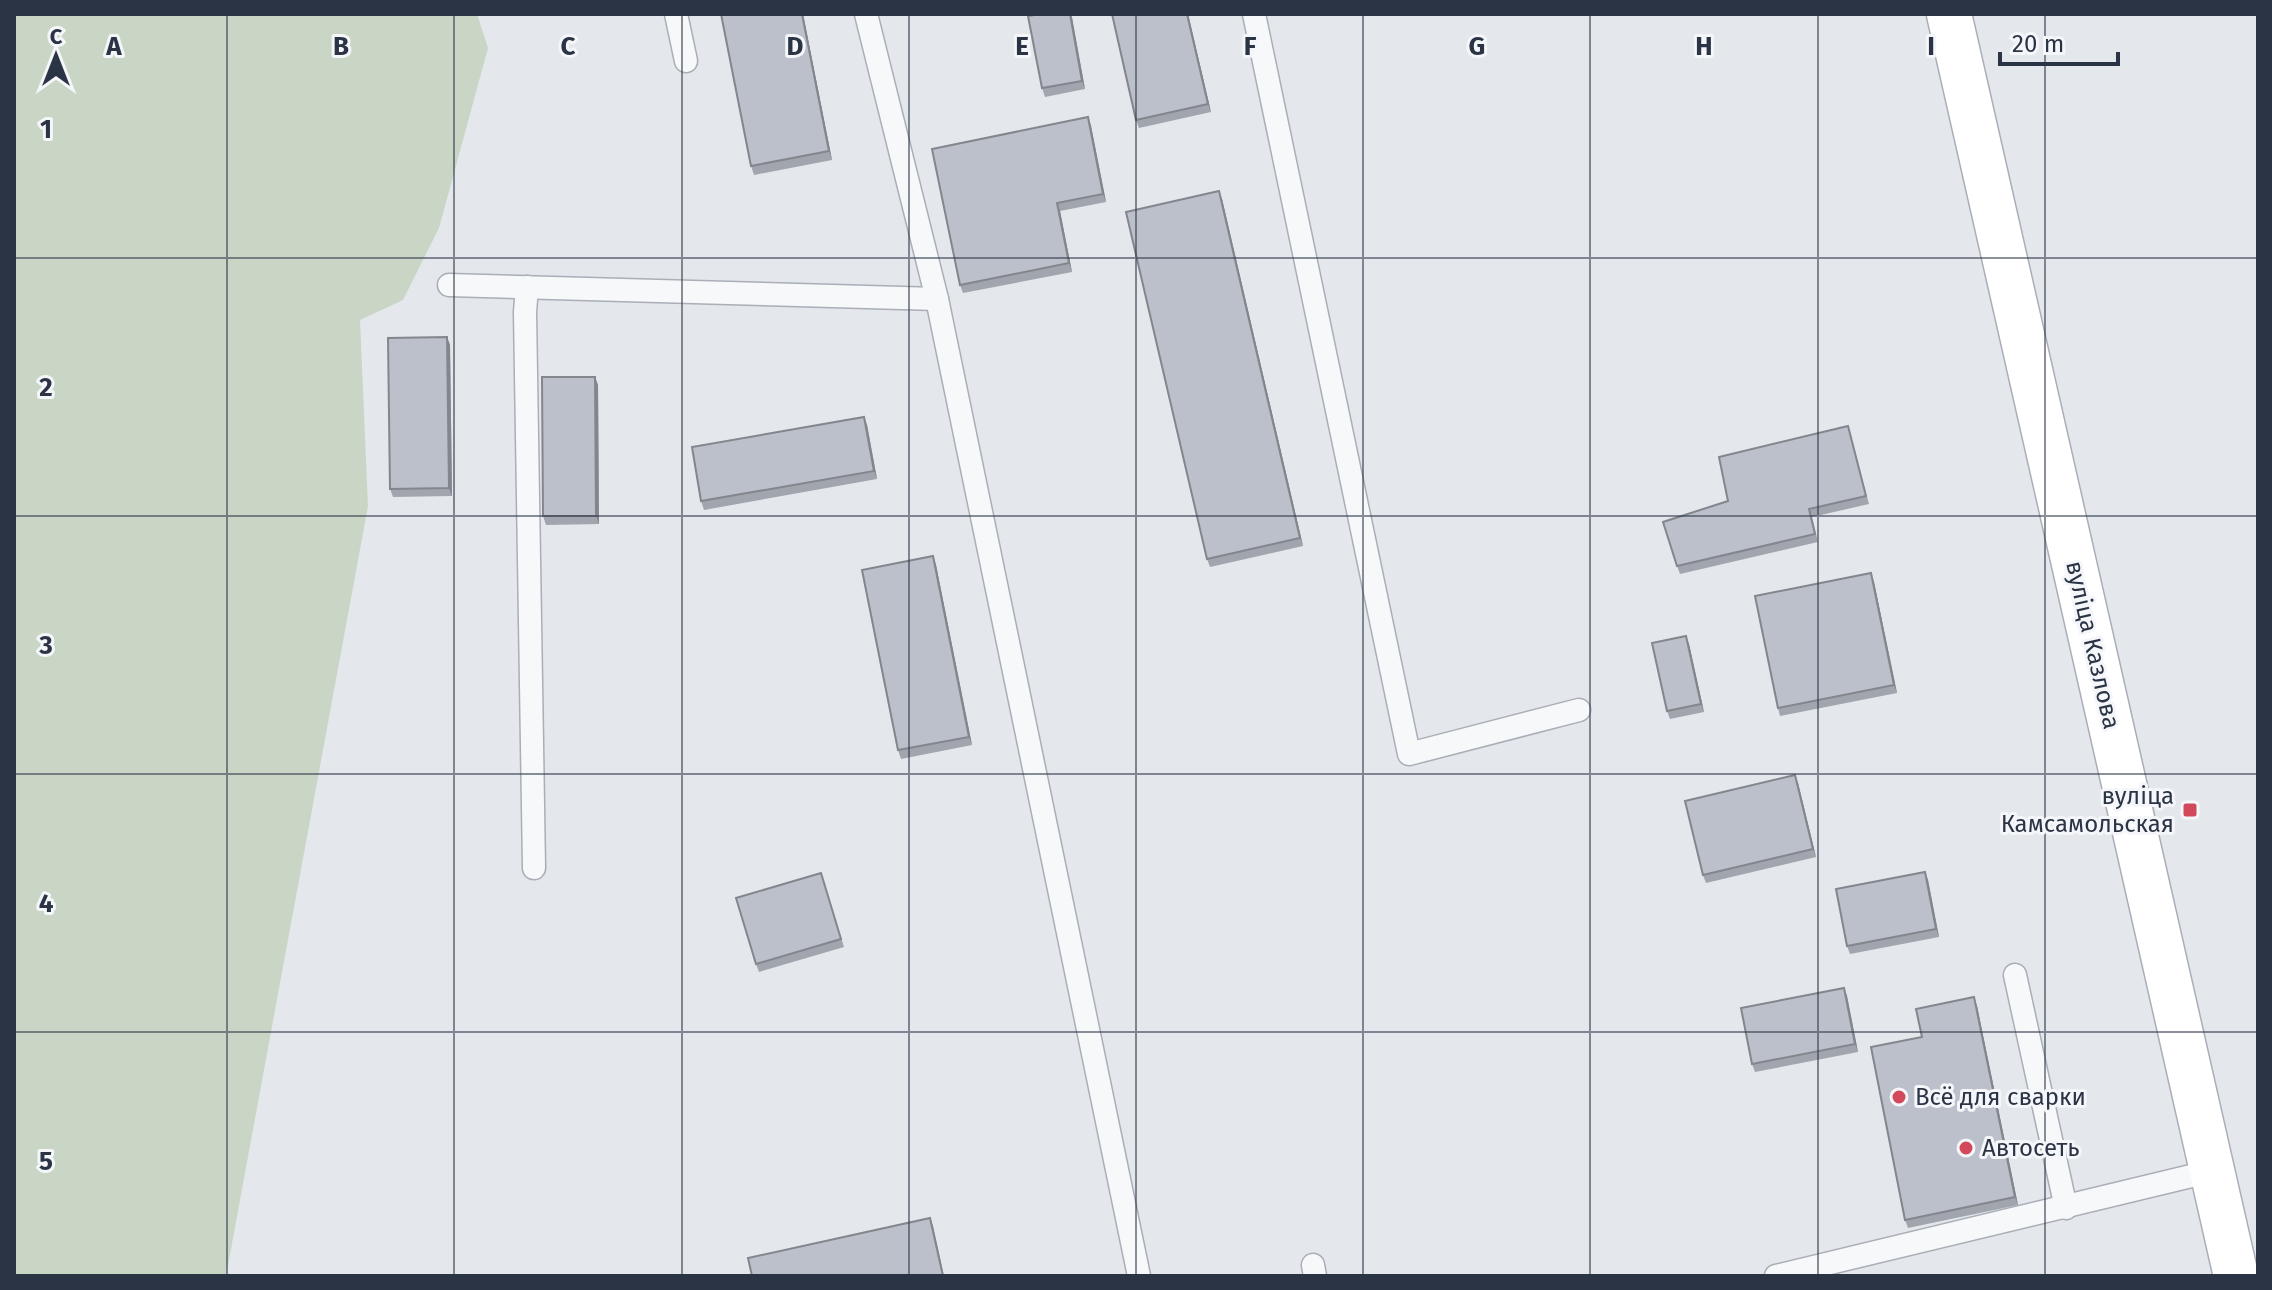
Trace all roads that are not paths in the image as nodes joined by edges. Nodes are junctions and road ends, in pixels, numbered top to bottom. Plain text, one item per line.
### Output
1 (676, 14) edge
2 (866, 14) edge
3 (1254, 14) edge
4 (1949, 14) edge
5 (686, 61) dead end
6 (449, 285) dead end
7 (527, 287) junction
8 (937, 299) junction
9 (1579, 710) dead end
10 (534, 868) dead end
11 (2015, 975) dead end
12 (2212, 1171) junction
13 (2066, 1208) junction
14 (1139, 1276) edge
15 (1776, 1276) edge
16 (2236, 1276) edge

1 - 5 lane
2 - 8 lane
3 - 9 lane
4 - 12 main road, вуліца Казлова
6 - 7 lane
7 - 8 lane
7 - 10 lane
8 - 14 lane
11 - 13 lane
12 - 13 lane
12 - 16 main road, вуліца Казлова
13 - 15 lane

